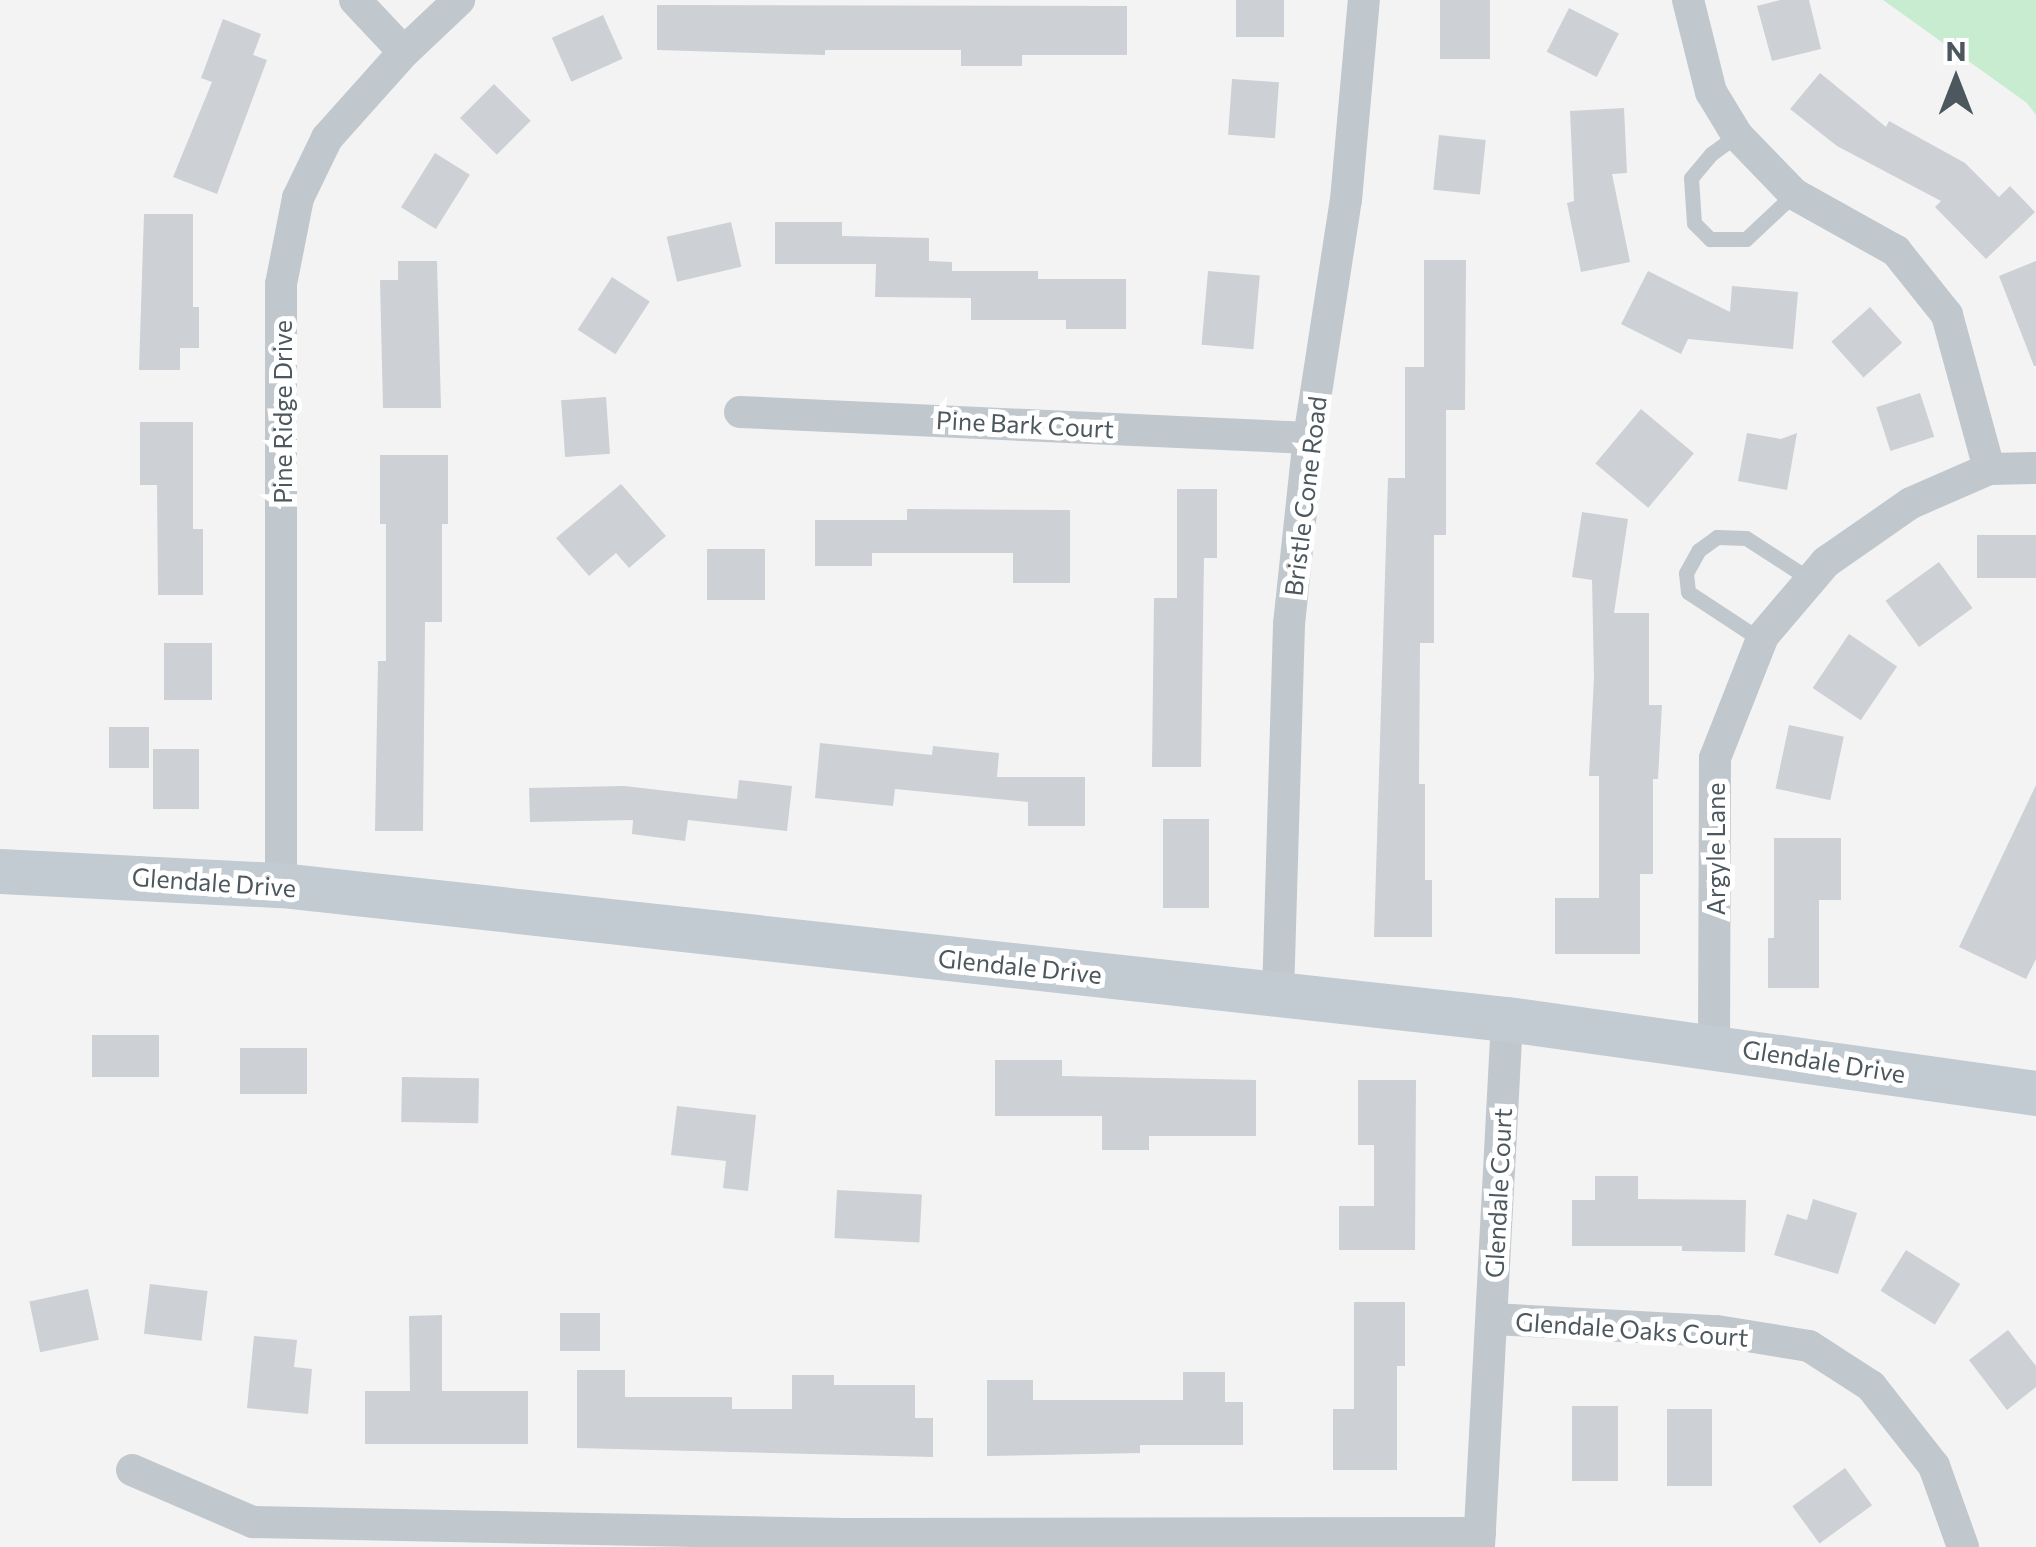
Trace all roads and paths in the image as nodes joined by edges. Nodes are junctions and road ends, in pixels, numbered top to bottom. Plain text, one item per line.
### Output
1 (355, 0) edge
2 (459, 0) edge
3 (1364, 0) edge
4 (1688, 0) edge
5 (404, 52) junction
6 (1738, 135) junction
7 (1794, 194) junction
8 (740, 412) dead end
9 (1309, 438) junction
10 (2036, 468) edge
11 (1989, 469) junction
12 (1811, 580) junction
13 (1761, 640) junction
14 (0, 871) edge
15 (281, 885) junction
16 (1278, 995) junction
17 (1507, 1018) junction
18 (1714, 1044) junction
19 (2036, 1093) edge
20 (1492, 1319) junction
21 (132, 1470) dead end
22 (1479, 1540) edge
23 (1963, 1547) edge

1 - 5 street
2 - 5 street, Pine Ridge Drive
3 - 9 street, Bristle Cone Road
4 - 6 street
5 - 15 street, Pine Ridge Drive
6 - 7 street
6 - 7 lane
7 - 11 street
8 - 9 street, Pine Bark Court
9 - 16 street, Bristle Cone Road
10 - 11 street, Argyle Lane
11 - 12 street, Argyle Lane
12 - 13 street, Argyle Lane
12 - 13 lane
13 - 18 street, Argyle Lane
14 - 15 street, Glendale Drive
15 - 16 street, Glendale Drive
16 - 17 street, Glendale Drive
17 - 18 street, Glendale Drive
17 - 20 street, Glendale Court
18 - 19 street, Glendale Drive
20 - 22 street, Glendale Court
20 - 23 street, Glendale Oaks Court
21 - 22 street

